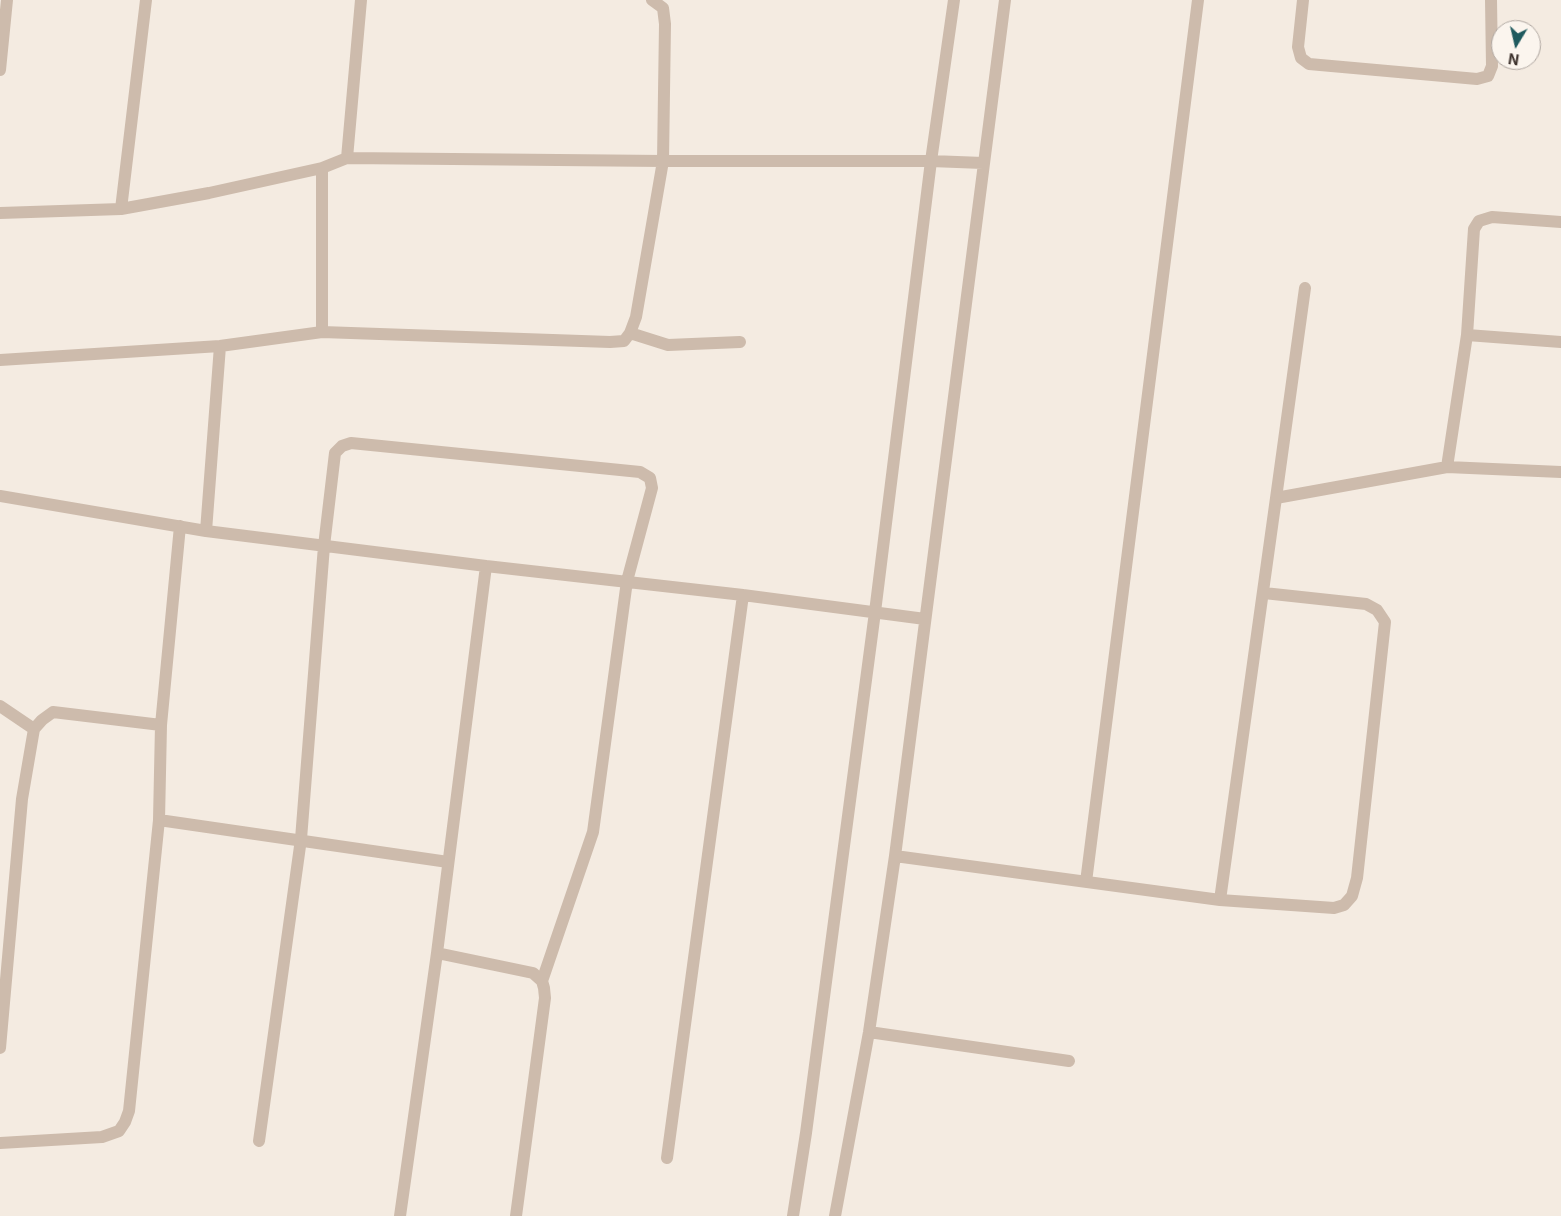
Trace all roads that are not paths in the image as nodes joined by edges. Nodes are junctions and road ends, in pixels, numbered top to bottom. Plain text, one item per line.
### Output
1 (7, 0) edge
2 (146, 0) edge
3 (361, 0) edge
4 (652, 0) edge
5 (954, 0) edge
6 (1005, 0) edge
7 (1198, 0) edge
8 (1303, 0) edge
9 (1491, 0) edge
10 (664, 4) edge
11 (0, 70) edge
12 (347, 158) junction
13 (663, 161) junction
14 (931, 161) junction
15 (983, 163) junction
16 (322, 168) junction
17 (121, 209) junction
18 (0, 213) edge
19 (1561, 222) edge
20 (1305, 288) dead end
21 (322, 332) junction
22 (630, 332) junction
23 (1467, 335) junction
24 (740, 342) dead end
25 (1561, 342) edge
26 (220, 346) junction
27 (0, 360) edge
28 (1447, 466) junction
29 (1561, 472) edge
30 (0, 496) edge
31 (1276, 498) junction
32 (180, 526) junction
33 (206, 531) junction
34 (324, 546) junction
35 (486, 566) junction
36 (627, 581) junction
37 (1264, 593) junction
38 (743, 595) junction
39 (874, 612) junction
40 (925, 619) junction
41 (0, 706) edge
42 (161, 725) junction
43 (34, 729) junction
44 (158, 820) junction
45 (301, 839) junction
46 (895, 856) junction
47 (448, 862) junction
48 (1086, 882) junction
49 (1220, 900) junction
50 (437, 952) junction
51 (542, 981) junction
52 (869, 1032) junction
53 (0, 1043) edge
54 (0, 1048) edge
55 (1069, 1061) dead end
56 (259, 1141) dead end
57 (0, 1143) edge
58 (667, 1158) dead end
59 (400, 1216) edge
60 (516, 1216) edge
61 (793, 1216) edge
62 (835, 1216) edge

1 - 11 street
2 - 17 street
3 - 12 street
4 - 10 street
5 - 14 street
6 - 15 street
7 - 48 street
8 - 9 street
10 - 13 street
12 - 13 street
12 - 16 street
13 - 14 street
13 - 22 street
14 - 15 street
14 - 39 street
15 - 40 street
16 - 17 street
16 - 21 street
17 - 18 street
19 - 23 street
20 - 31 street
21 - 22 street
21 - 26 street
22 - 24 street
23 - 25 street
23 - 28 street
26 - 27 street
26 - 33 street
28 - 29 street
28 - 31 street
30 - 32 street
31 - 37 street
32 - 33 street
32 - 42 street
33 - 34 street
34 - 35 street
34 - 36 street
34 - 45 street
35 - 36 street
35 - 47 street
36 - 38 street
36 - 51 street
37 - 49 street
37 - 49 street
38 - 39 street
38 - 58 street
39 - 40 street
39 - 61 street
40 - 46 street
41 - 43 street
42 - 43 street
42 - 44 street
43 - 53 street
44 - 45 street
44 - 57 street
45 - 47 street
45 - 56 street
46 - 48 street
46 - 52 street
47 - 50 street
48 - 49 street
50 - 51 street
50 - 59 street
51 - 60 street
52 - 55 street
52 - 62 street
53 - 54 street

